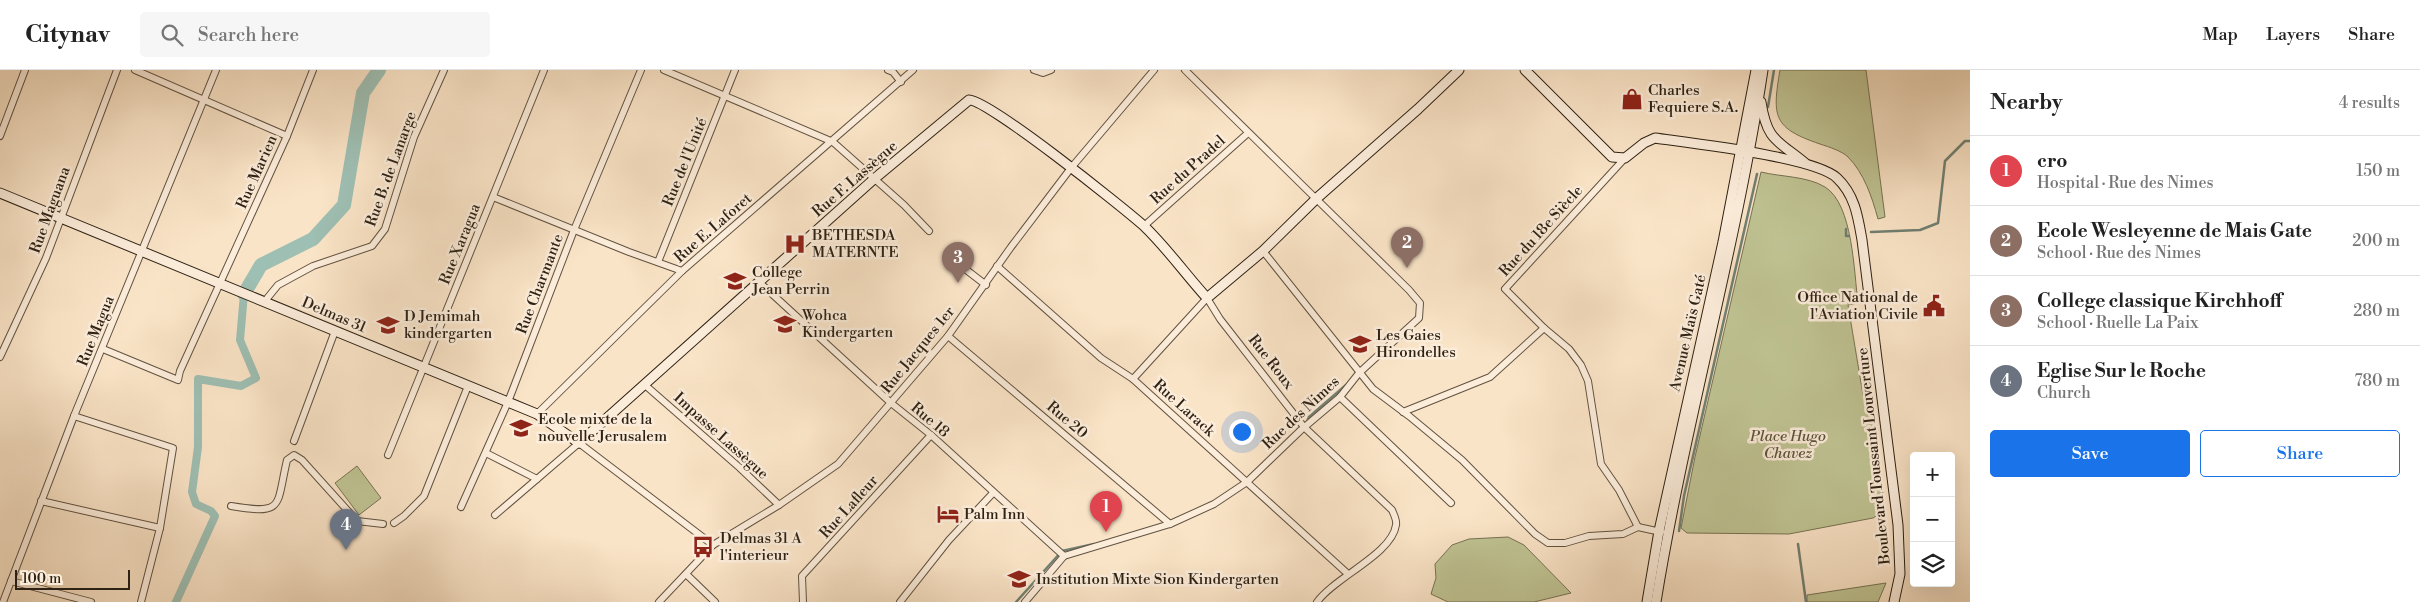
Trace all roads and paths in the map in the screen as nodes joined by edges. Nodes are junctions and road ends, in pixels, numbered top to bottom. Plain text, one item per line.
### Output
1 (25, 70) edge
2 (117, 70) edge
3 (135, 70) edge
4 (216, 70) edge
5 (313, 70) edge
6 (444, 70) edge
7 (544, 70) edge
8 (641, 70) edge
9 (664, 70) edge
10 (735, 70) edge
11 (888, 70) edge
12 (913, 70) edge
13 (1034, 70) edge
14 (1051, 70) edge
15 (1154, 70) edge
16 (1185, 70) edge
17 (1459, 70) edge
18 (1524, 70) edge
19 (1756, 70) edge
20 (1763, 70) edge
21 (901, 82) junction
22 (725, 94) junction
23 (1760, 94) junction
24 (203, 98) junction
25 (1248, 133) junction
26 (0, 136) edge
27 (287, 136) junction
28 (832, 142) junction
29 (1740, 151) junction
30 (1750, 154) junction
31 (1625, 158) junction
32 (1807, 164) junction
33 (1071, 168) junction
34 (874, 179) junction
35 (0, 193) edge
36 (493, 197) junction
37 (1317, 198) junction
38 (60, 218) junction
39 (1144, 226) junction
40 (574, 230) junction
41 (928, 231) dead end
42 (141, 250) junction
43 (1263, 251) junction
44 (658, 262) junction
45 (960, 265) dead end
46 (998, 266) junction
47 (682, 271) junction
48 (759, 282) junction
49 (220, 283) junction
50 (986, 285) junction
51 (1207, 298) junction
52 (265, 302) junction
53 (1544, 328) junction
54 (335, 331) junction
55 (948, 336) junction
56 (104, 348) junction
57 (0, 357) edge
58 (423, 368) junction
59 (1359, 373) junction
60 (1133, 379) junction
61 (645, 385) junction
62 (468, 386) junction
63 (1340, 397) junction
64 (508, 402) junction
65 (891, 403) junction
66 (1403, 412) junction
67 (537, 414) junction
68 (74, 416) junction
69 (1304, 427) junction
70 (931, 435) junction
71 (294, 441) dead end
72 (579, 444) junction
73 (486, 453) junction
74 (388, 455) dead end
75 (537, 479) junction
76 (1247, 482) junction
77 (993, 493) junction
78 (41, 501) junction
79 (1451, 503) dead end
80 (779, 505) junction
81 (231, 506) dead end
82 (461, 507) dead end
83 (495, 515) dead end
84 (394, 523) dead end
85 (383, 524) dead end
86 (1170, 524) junction
87 (160, 528) junction
88 (1638, 528) junction
89 (1663, 532) junction
90 (712, 545) junction
91 (1064, 556) junction
92 (686, 574) junction
93 (1348, 574) junction
94 (11, 582) junction
95 (1894, 601) edge
96 (3, 602) edge
97 (91, 602) edge
98 (141, 602) edge
99 (659, 602) edge
100 (715, 602) edge
101 (802, 602) edge
102 (900, 602) edge
103 (1025, 602) edge
104 (1317, 602) edge
105 (1647, 602) edge
106 (1656, 602) edge

1 - 26 street
2 - 38 street, Rue Maguana
3 - 24 street
4 - 24 street, Rue Magua
5 - 27 street, Rue Marien
6 - 52 street, Rue B. de Lanarge
7 - 36 street, Rue Xaragua
8 - 40 street, Rue Charmante
9 - 22 street
10 - 22 street, Rue de l'Unité
11 - 21 street
12 - 21 street, Rue E. Laforet
13 - 14 street
15 - 33 street, Rue Jacques 1er
16 - 25 street, Rue des Nimes
17 - 37 street
18 - 31 street
19 - 29 street, Avenue Maïs Gaté
20 - 23 street, Avenue Maïs Gaté
21 - 28 street, Rue E. Laforet
22 - 28 street
22 - 44 street, Rue de l'Unité
23 - 30 street, Avenue Maïs Gaté
23 - 32 street
24 - 27 street
24 - 42 street, Rue Magua
25 - 37 street, Rue des Nimes
25 - 39 street, Rue du Pradel
27 - 49 street, Rue Marien
28 - 34 street
28 - 47 street, Rue E. Laforet
29 - 30 street, Boulevard Toussaint Louverture
29 - 31 street, Boulevard Toussaint Louverture
29 - 89 street, Avenue Maïs Gaté
30 - 32 street, Boulevard Toussaint Louverture
30 - 89 street, Avenue Maïs Gaté
31 - 53 street, Rue du 18e Siècle
32 - 95 street, Boulevard Toussaint Louverture
33 - 34 street, Rue F. Lassègue
33 - 39 street, Rue Roux
33 - 46 street, Rue Jacques 1er
34 - 41 street
34 - 48 street, Rue F. Lassègue
35 - 38 street, Delmas 31
36 - 40 street
36 - 58 street, Rue Xaragua
37 - 43 street
37 - 59 street, Rue des Nimes
38 - 42 street, Delmas 31
38 - 57 street, Rue Maguana
39 - 51 street, Rue Roux
40 - 44 street
40 - 64 street, Rue Charmante
42 - 49 street, Delmas 31
42 - 56 street, Rue Magua
43 - 51 street
43 - 59 street
44 - 47 street
45 - 50 street
46 - 50 street, Rue Jacques 1er
46 - 60 street, Rue Larack
47 - 67 street, Rue E. Laforet
48 - 61 street, Rue F. Lassègue
48 - 65 street, Rue 18
49 - 52 street, Delmas 31
49 - 56 street, Rue Marien
50 - 55 street, Rue Jacques 1er
51 - 60 street
51 - 69 street, Rue Roux
52 - 54 street, Delmas 31
53 - 66 street
53 - 88 street, Rue du 18e Siècle
54 - 58 street, Delmas 31
54 - 71 street
55 - 65 street, Rue Jacques 1er
55 - 86 street, Rue 20
56 - 68 street, Rue Magua
58 - 62 street, Delmas 31
58 - 74 street, Rue Xaragua
59 - 63 street, Rue des Nimes
59 - 66 street
60 - 76 street, Rue Larack
61 - 72 street, Rue F. Lassègue
61 - 80 street, Impasse Lassègue
62 - 64 street, Delmas 31
62 - 84 street
63 - 69 street, Rue des Nimes
63 - 79 street
64 - 67 street, Delmas 31
64 - 73 street, Rue Charmante
65 - 70 street, Rue 18
65 - 80 street, Rue Jacques 1er
66 - 88 street
67 - 72 street, Delmas 31
68 - 78 street, Rue Magua
68 - 87 street
69 - 76 street, Rue des Nimes
69 - 93 street, Rue Roux
70 - 77 street, Rue 18
70 - 101 street, Rue Lafleur
72 - 75 street
72 - 90 street, Delmas 31
73 - 75 street
73 - 82 street, Rue Charmante
75 - 83 street
76 - 86 street, Rue des Nimes
76 - 93 street, Rue Larack
77 - 91 street, Rue 18
77 - 102 street
78 - 87 street
78 - 94 street, Rue Magua
80 - 90 street, Rue Jacques 1er
81 - 85 street
86 - 91 street, Rue des Nimes
87 - 98 street
88 - 89 street
89 - 105 street, Avenue Maïs Gaté
89 - 106 street, Avenue Maïs Gaté
90 - 92 street, Rue Jacques 1er
91 - 103 street
92 - 99 street, Rue Jacques 1er
92 - 100 street
93 - 104 street, Rue Roux
94 - 96 street, Rue Magua
94 - 97 street

